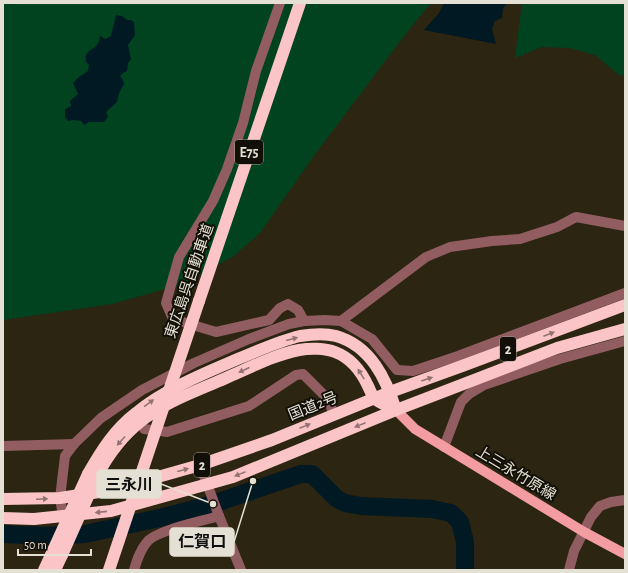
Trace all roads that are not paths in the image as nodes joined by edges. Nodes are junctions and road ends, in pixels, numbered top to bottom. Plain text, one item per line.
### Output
1 (280, 3) edge
2 (300, 3) edge
3 (625, 226) edge
4 (625, 293) edge
5 (625, 305) edge
6 (304, 321) junction
7 (341, 321) junction
8 (625, 329) edge
9 (625, 341) edge
10 (460, 361) junction
11 (390, 392) junction
12 (374, 399) junction
13 (396, 410) junction
14 (106, 415) junction
15 (334, 415) junction
16 (119, 420) dead end
17 (144, 429) dead end
18 (74, 444) junction
19 (3, 446) edge
20 (444, 447) junction
21 (200, 465) junction
22 (93, 474) junction
23 (208, 484) junction
24 (60, 498) junction
25 (3, 499) edge
26 (625, 500) edge
27 (63, 516) junction
28 (219, 516) junction
29 (3, 518) edge
30 (584, 532) junction
31 (625, 554) edge
32 (56, 555) junction
33 (44, 570) edge
34 (55, 570) edge
35 (109, 570) edge
36 (134, 570) edge
37 (242, 570) edge
38 (569, 570) edge

1 - 6 street
2 - 35 highway, 東広島呉自動車道 / E75, bridge
3 - 7 street
4 - 10 street
10 -> 5 highway, 国道2号 / 2
6 - 7 street
6 - 14 street
7 - 10 street
8 - 13 highway, 2
9 - 20 street
11 -> 10 highway, 国道2号 / 2
11 - 12 highway, 国道2号 / 2
11 - 13 highway
22 -> 11 highway
12 - 13 highway
12 - 15 highway, 国道2号 / 2
12 -> 22 highway
13 - 20 main road, 上三永竹原線
13 -> 23 highway, 2
14 - 16 street
14 - 18 street
15 - 17 street
21 -> 15 highway, 国道2号 / 2
18 - 19 street
18 - 24 street
20 - 30 main road, 上三永竹原線
21 - 23 street
24 -> 21 highway, 国道2号 / 2
22 - 32 highway, bridge
23 -> 27 highway, 2
23 - 28 street
25 -> 24 highway, 国道2号 / 2
24 - 27 street
26 - 30 street
27 - 29 highway, 2
28 - 36 street
28 - 37 street
30 - 31 main road, 上三永竹原線
30 - 38 street
32 - 33 highway
32 - 34 highway

